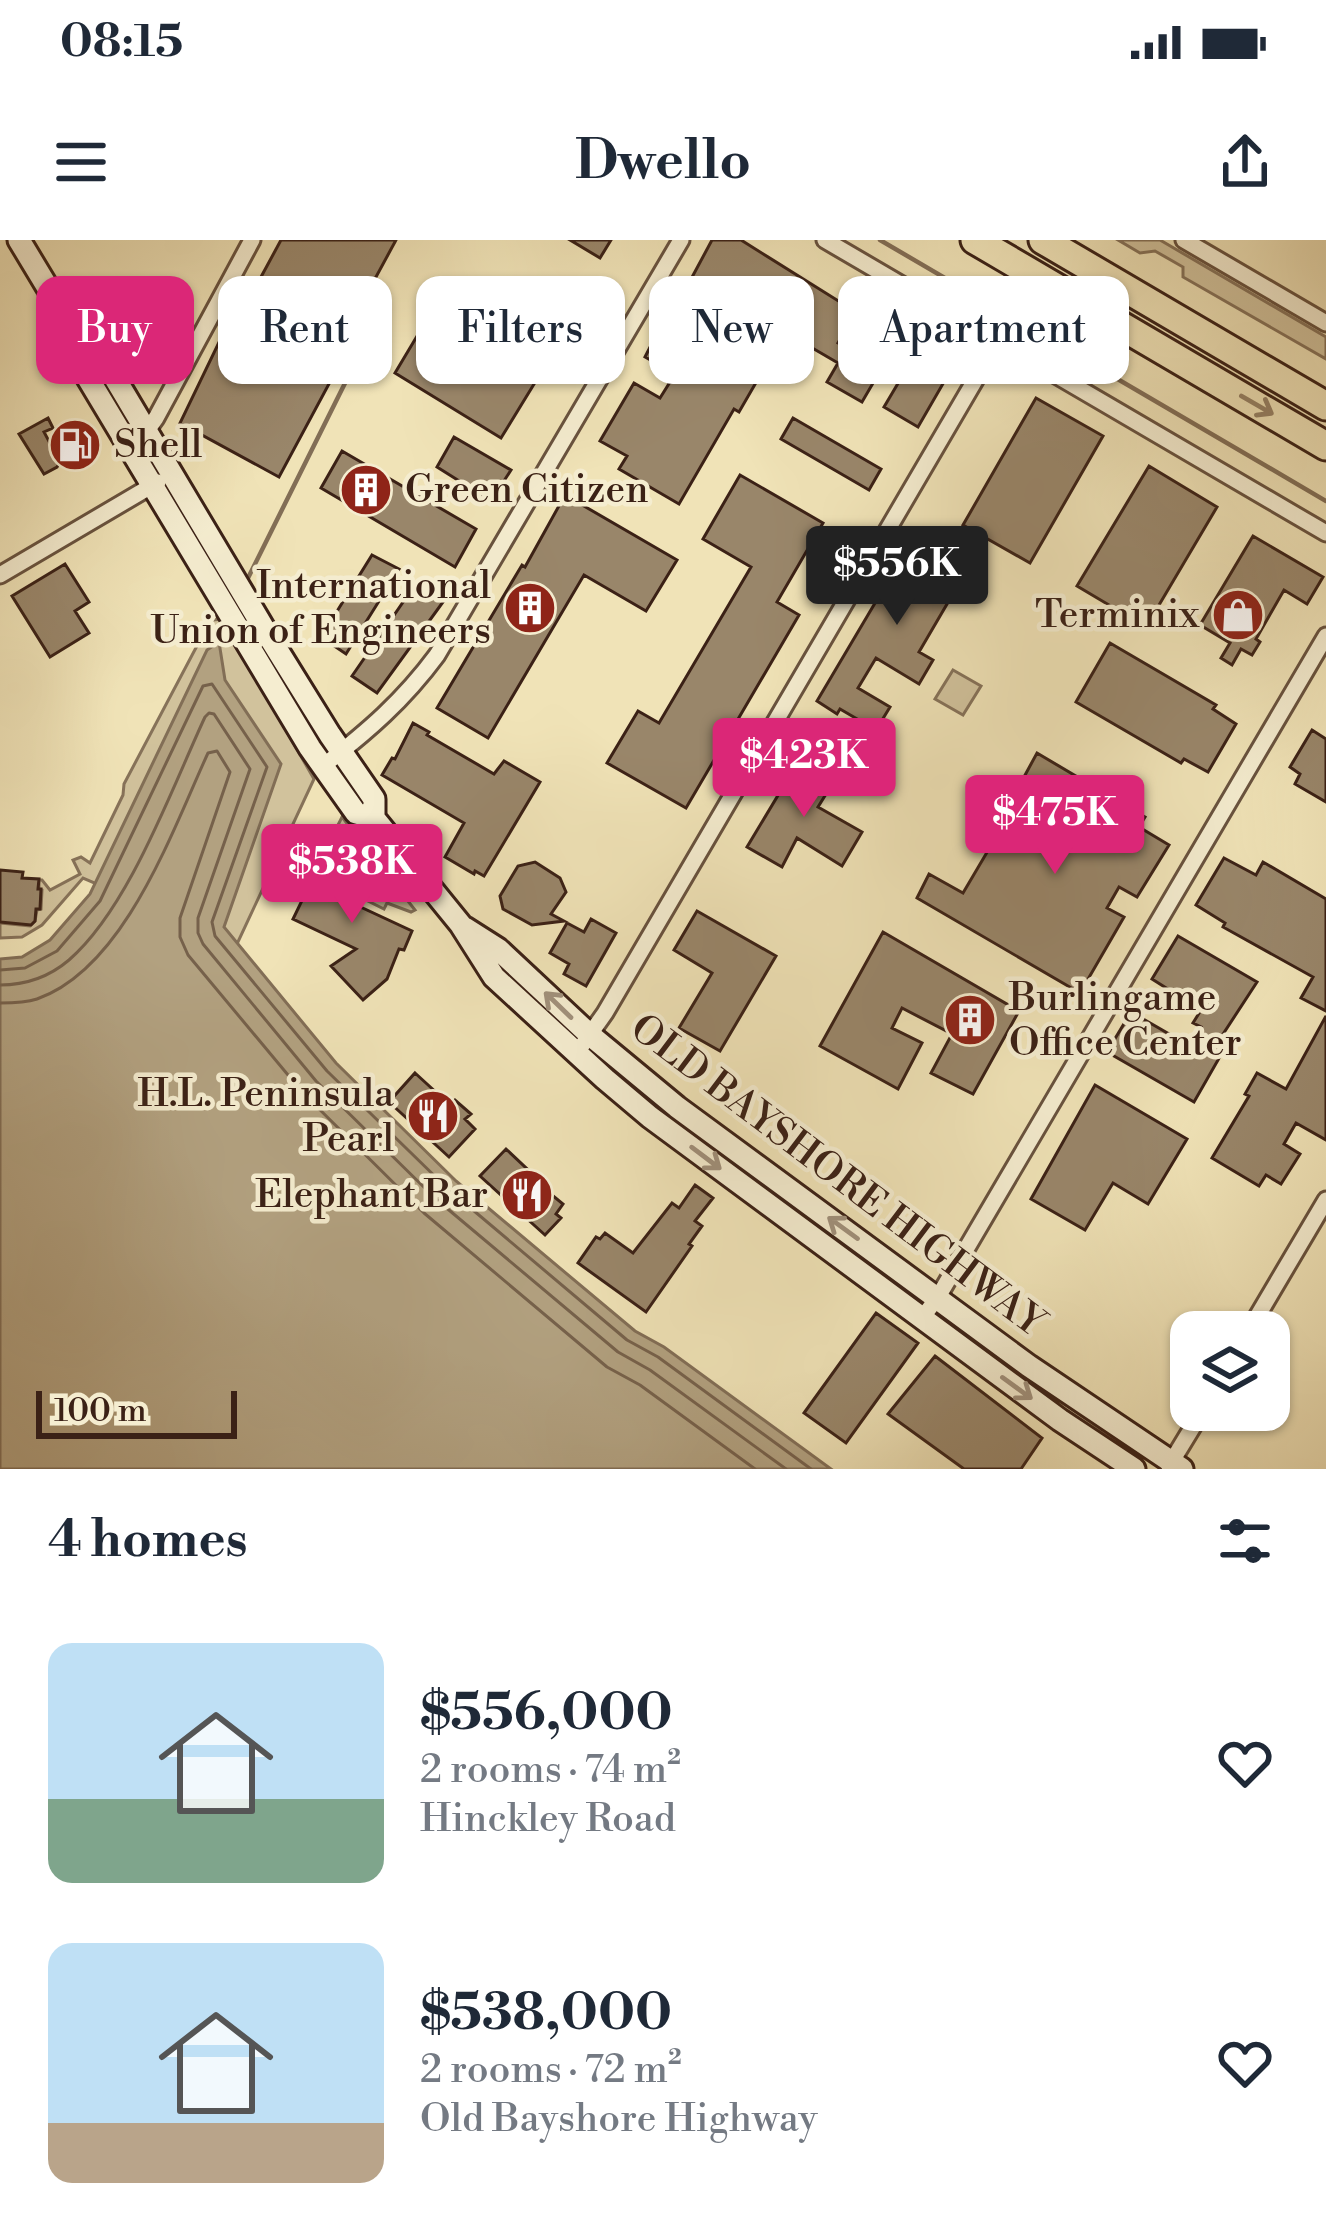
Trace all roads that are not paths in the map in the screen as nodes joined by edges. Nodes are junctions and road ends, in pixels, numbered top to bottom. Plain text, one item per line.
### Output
1 (19, 240) edge
2 (252, 240) edge
3 (682, 240) edge
4 (825, 240) edge
5 (975, 240) edge
6 (1043, 240) edge
7 (1184, 240) edge
8 (41, 276) edge
9 (887, 276) edge
10 (1326, 323) edge
11 (91, 384) edge
12 (118, 384) edge
13 (973, 384) edge
14 (1071, 384) edge
15 (1326, 406) edge
16 (147, 432) junction
17 (1326, 446) edge
18 (130, 450) junction
19 (172, 474) junction
20 (152, 486) junction
21 (1326, 533) edge
22 (0, 575) edge
23 (1326, 637) edge
24 (332, 759) junction
25 (583, 1045) junction
26 (1326, 1200) edge
27 (938, 1297) junction
28 (1260, 1311) edge
29 (922, 1318) junction
30 (1192, 1431) edge
31 (1174, 1467) edge
32 (1134, 1469) edge

1 - 8 main road, OLD BAYSHORE HIGHWAY
2 - 16 street
3 - 24 street
4 - 9 street
5 -> 17 highway
6 - 15 highway
7 - 10 street
11 - 18 main road, OLD BAYSHORE HIGHWAY
12 - 16 main road, OLD BAYSHORE HIGHWAY
13 - 25 street
14 - 21 street
16 - 18 street
16 - 19 main road, OLD BAYSHORE HIGHWAY
18 - 20 main road, OLD BAYSHORE HIGHWAY
19 - 20 street
19 - 24 main road, OLD BAYSHORE HIGHWAY
20 - 22 street
20 - 24 main road, OLD BAYSHORE HIGHWAY
23 - 27 street
24 - 25 main road, OLD BAYSHORE HIGHWAY
27 -> 25 main road, OLD BAYSHORE HIGHWAY
25 -> 29 main road, OLD BAYSHORE HIGHWAY
26 - 28 street
27 - 29 street
27 - 31 main road, OLD BAYSHORE HIGHWAY
29 -> 32 main road, OLD BAYSHORE HIGHWAY
30 - 31 street

